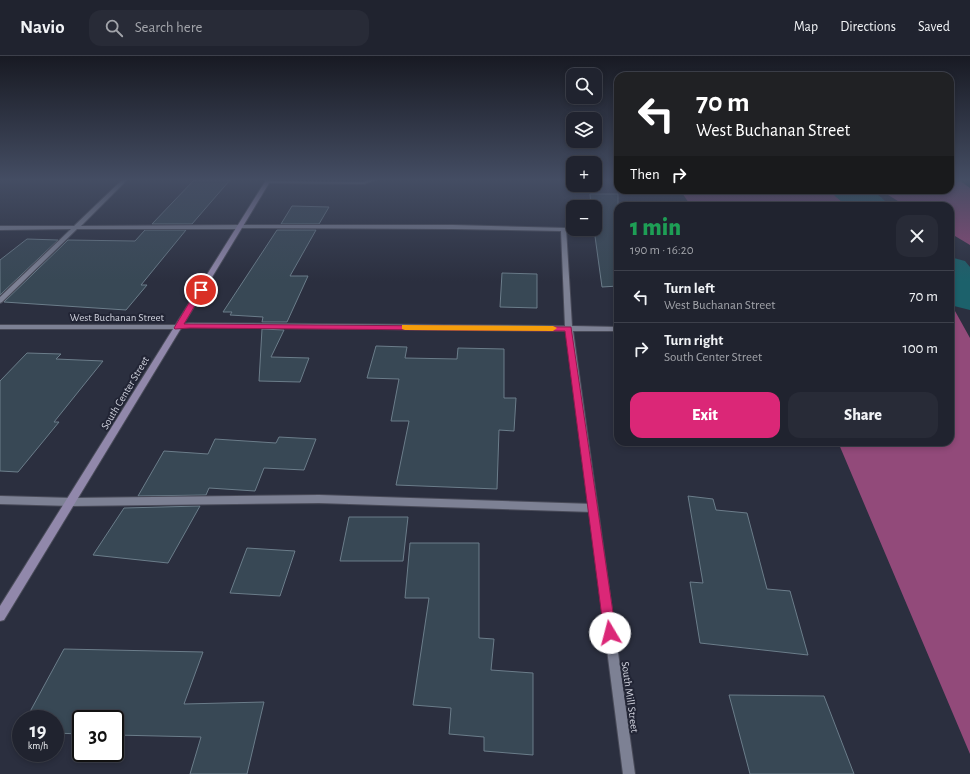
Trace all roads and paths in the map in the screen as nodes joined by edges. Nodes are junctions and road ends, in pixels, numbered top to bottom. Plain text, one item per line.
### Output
1 (90, 214) edge
2 (249, 214) edge
3 (76, 227) junction
4 (240, 227) junction
5 (0, 228) edge
6 (0, 301) edge
7 (0, 328) edge
8 (178, 328) junction
9 (569, 329) junction
10 (614, 329) edge
11 (2, 501) edge
12 (72, 502) junction
13 (593, 508) junction
14 (0, 616) edge
15 (629, 774) edge

1 - 3 street
2 - 4 main road, South Center Street
3 - 4 street
3 - 5 street
3 - 6 street
4 - 8 main road, South Center Street
4 - 9 street, South Mill Street
7 - 8 street, West Buchanan Street
8 - 9 street, West Buchanan Street
8 - 12 main road, South Center Street
9 - 10 street, West Buchanan Street
9 - 13 street, South Mill Street
11 - 12 street
12 - 13 street
12 - 14 main road, South Center Street
13 - 15 street, South Mill Street

